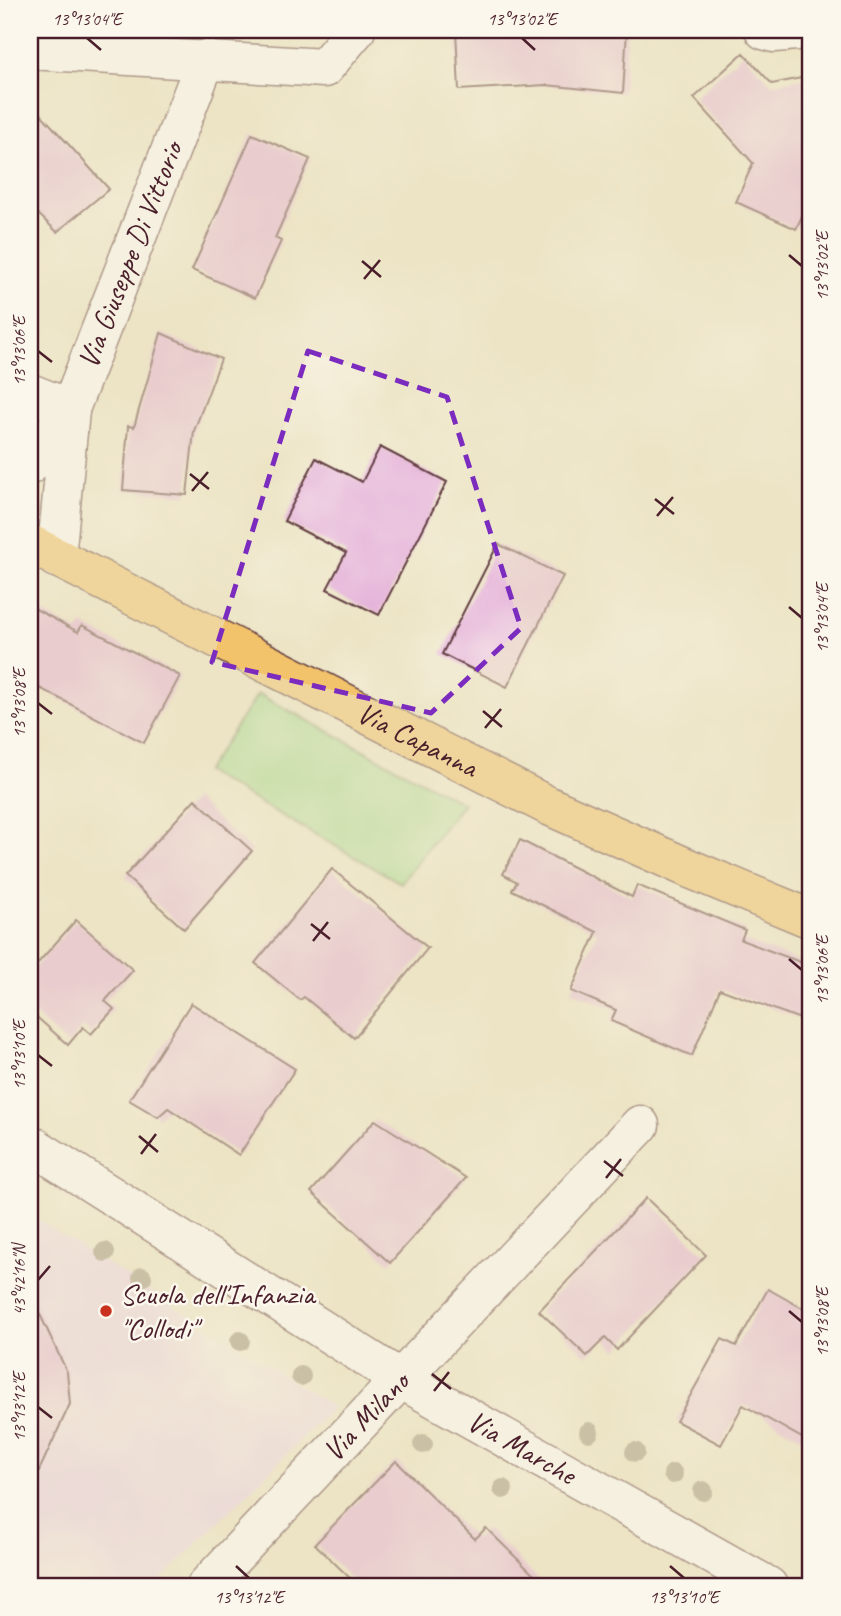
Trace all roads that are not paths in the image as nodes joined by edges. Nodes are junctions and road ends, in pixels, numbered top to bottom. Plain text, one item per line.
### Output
1 (356, 30) edge
2 (764, 30) edge
3 (808, 30) edge
4 (30, 50) edge
5 (206, 59) junction
6 (30, 393) edge
7 (70, 409) junction
8 (30, 465) edge
9 (43, 551) edge
10 (811, 919) edge
11 (640, 1125) dead end
12 (30, 1144) edge
13 (402, 1380) junction
14 (206, 1586) edge
15 (768, 1586) edge

1 - 5 street
2 - 3 street
4 - 5 street
5 - 7 street, Via Giuseppe Di Vittorio
6 - 7 street
7 - 8 street
7 - 9 street
9 - 10 main road, Via Capanna
11 - 13 street, Via Milano
12 - 13 street, Via Marche
13 - 14 street, Via Milano
13 - 15 street, Via Marche

